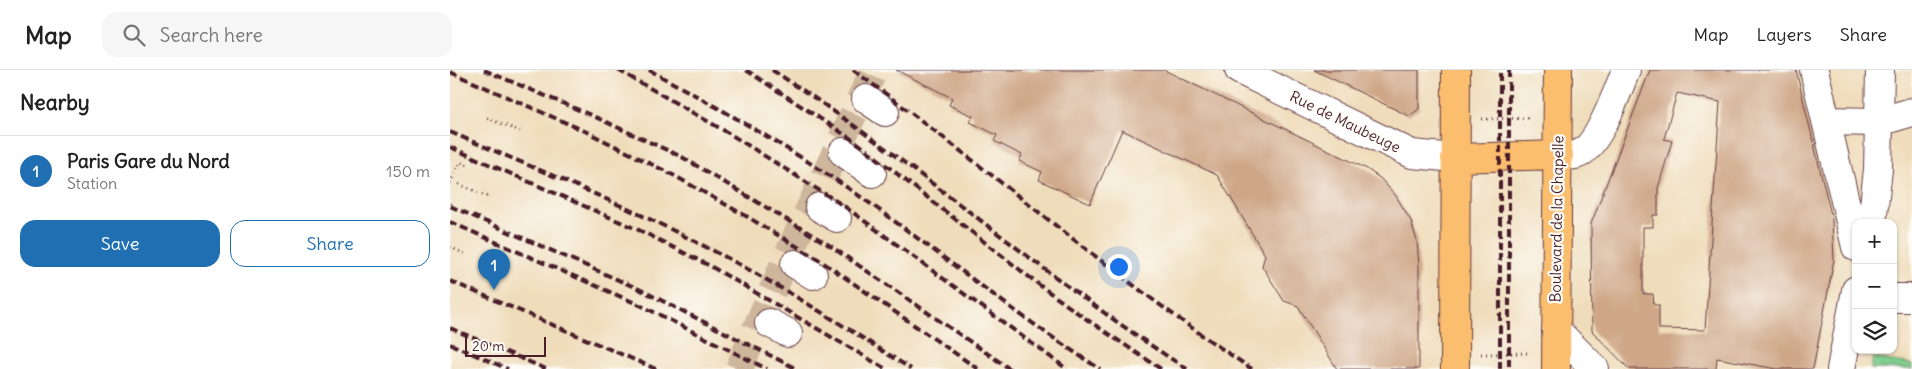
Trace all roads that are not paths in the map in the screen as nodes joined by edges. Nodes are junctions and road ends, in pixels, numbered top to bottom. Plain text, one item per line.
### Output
1 (1239, 70) edge
2 (1456, 70) edge
3 (1558, 70) edge
4 (1626, 70) edge
5 (1814, 70) edge
6 (1880, 70) edge
7 (1912, 112) edge
8 (1826, 121) junction
9 (1878, 122) junction
10 (843, 152) dead end
11 (1559, 155) junction
12 (1455, 158) junction
13 (872, 173) dead end
14 (1872, 219) edge
15 (1852, 230) edge
16 (1897, 298) edge
17 (1912, 298) edge
18 (1853, 309) edge
19 (1556, 330) junction
20 (1546, 361) edge
21 (1454, 369) edge
22 (1595, 369) edge
23 (1841, 369) edge

1 - 12 street, Rue de Maubeuge
2 - 12 main road
3 - 11 main road, Boulevard de la Chapelle
4 - 11 street
5 - 8 street
6 - 9 street
7 - 9 street
8 - 9 street
8 - 15 street
9 - 14 street
10 - 13 street
11 - 12 main road
11 - 19 main road, Boulevard de la Chapelle
12 - 21 main road
16 - 17 street
18 - 23 street
19 - 20 main road, Boulevard de la Chapelle
19 - 22 street

